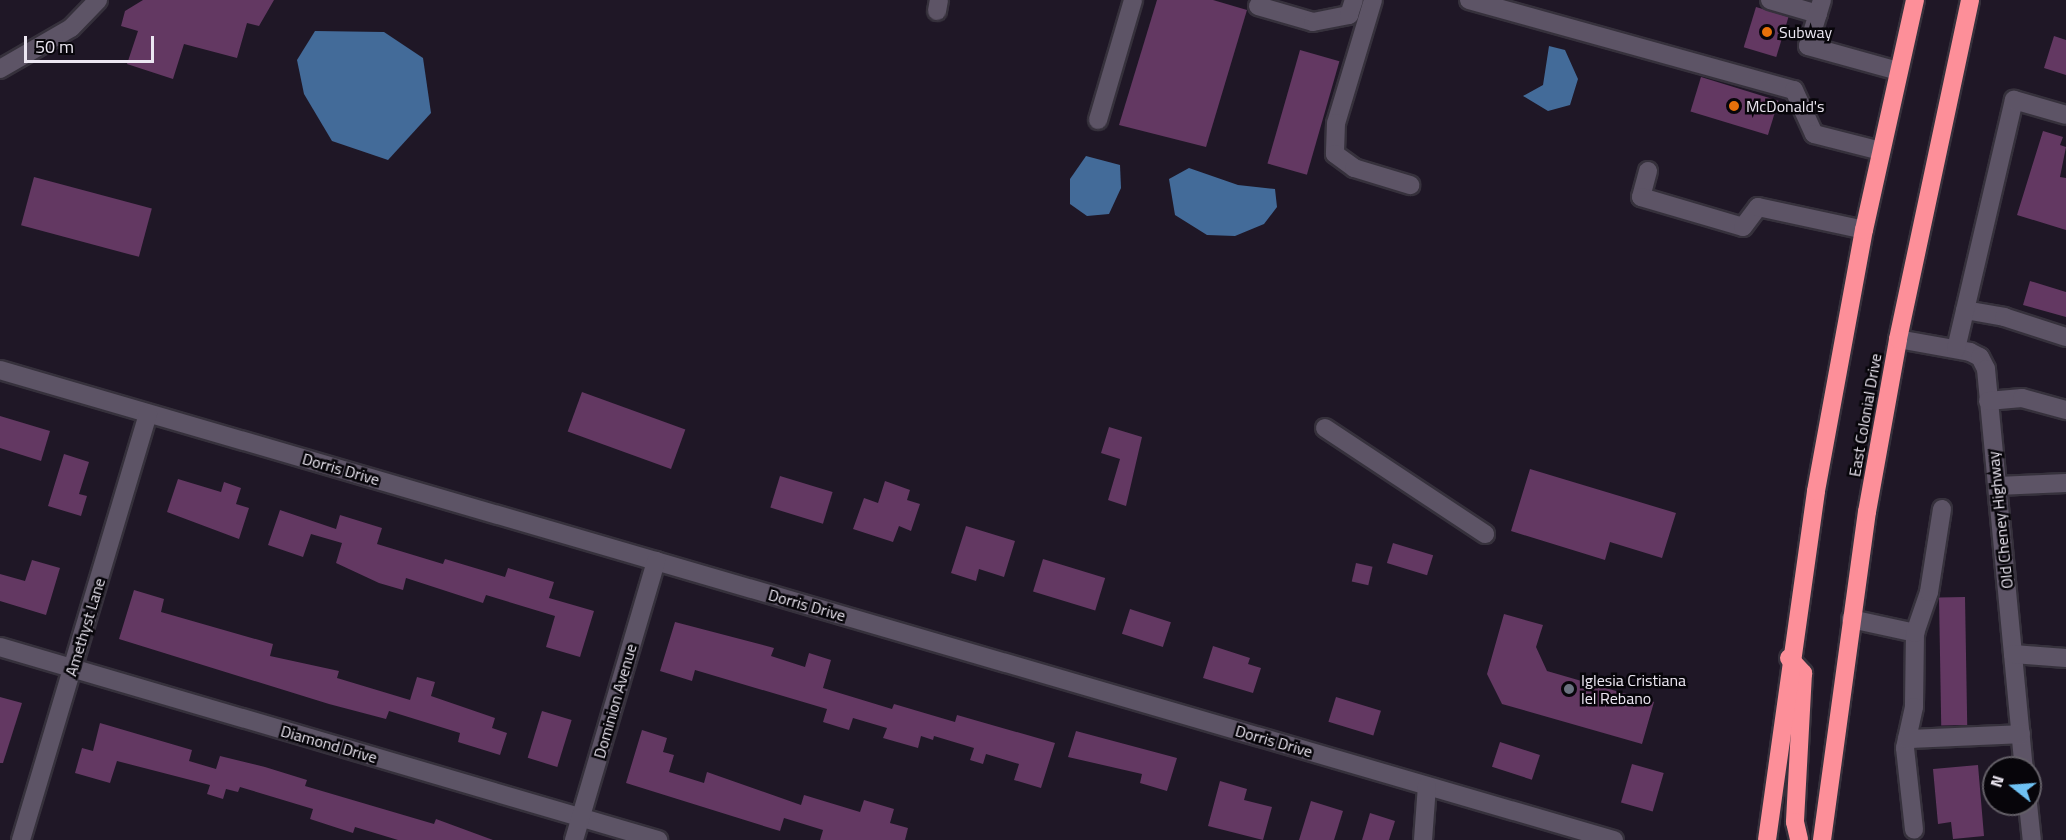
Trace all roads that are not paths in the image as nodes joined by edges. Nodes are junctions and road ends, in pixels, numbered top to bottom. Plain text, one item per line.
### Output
1 (99, 0) edge
2 (1133, 0) edge
3 (1354, 0) edge
4 (1373, 0) edge
5 (1469, 0) edge
6 (1770, 0) edge
7 (1915, 0) edge
8 (1970, 0) edge
9 (1258, 6) dead end
10 (1820, 7) edge
11 (0, 69) edge
12 (1898, 71) junction
13 (2066, 115) edge
14 (1098, 120) dead end
15 (1881, 151) junction
16 (1648, 171) dead end
17 (1410, 185) dead end
18 (1864, 230) junction
19 (1965, 310) junction
20 (2066, 338) edge
21 (1898, 339) junction
22 (1956, 349) junction
23 (0, 370) edge
24 (1988, 401) junction
25 (2066, 410) edge
26 (148, 413) junction
27 (1325, 428) dead end
28 (2066, 483) edge
29 (1997, 486) junction
30 (1942, 509) dead end
31 (1485, 534) dead end
32 (656, 561) junction
33 (1851, 620) junction
34 (1914, 633) junction
35 (0, 647) edge
36 (2013, 654) junction
37 (1789, 658) junction
38 (2066, 658) edge
39 (73, 668) junction
40 (2021, 734) junction
41 (1907, 739) junction
42 (2024, 756) edge
43 (1427, 786) junction
44 (2029, 816) edge
45 (581, 818) junction
46 (1914, 830) dead end
47 (1575, 834) edge
48 (21, 840) edge
49 (574, 840) edge
50 (658, 840) edge
51 (1423, 840) edge
52 (1614, 840) edge
53 (1767, 840) edge
54 (1799, 840) edge
55 (1822, 840) edge
56 (2032, 840) edge

1 - 11 street
2 - 14 street
3 - 9 street
4 - 17 street
5 - 15 street
6 - 10 street
7 - 12 highway
8 - 21 highway, East Colonial Drive
10 - 12 street
12 - 15 highway
13 - 19 street
15 - 18 highway
16 - 18 street
18 - 37 highway
19 - 20 street
19 - 22 street
21 - 22 street, Old Cheney Highway
21 - 33 highway, East Colonial Drive
22 - 24 street, Old Cheney Highway
23 - 26 street, Dorris Drive
24 - 25 street
24 - 29 street, Old Cheney Highway
26 - 32 street, Dorris Drive
26 - 39 street, Amethyst Lane
27 - 31 street
28 - 29 street
29 - 36 street, Old Cheney Highway
30 - 34 street
32 - 43 street, Dorris Drive
32 - 45 street, Dominion Avenue
33 - 34 street
33 - 55 highway, East Colonial Drive
34 - 41 street
35 - 39 street, Diamond Drive
36 - 38 street
36 - 40 street, Old Cheney Highway
37 - 53 highway
37 - 54 highway
39 - 45 street, Diamond Drive
39 - 48 street, Amethyst Lane
40 - 41 street
40 - 42 street, Old Cheney Highway
41 - 46 street
43 - 47 street, Dorris Drive
43 - 51 street
44 - 56 street
45 - 49 street, Dominion Avenue
45 - 50 street, Diamond Drive
47 - 52 street, Dorris Drive

